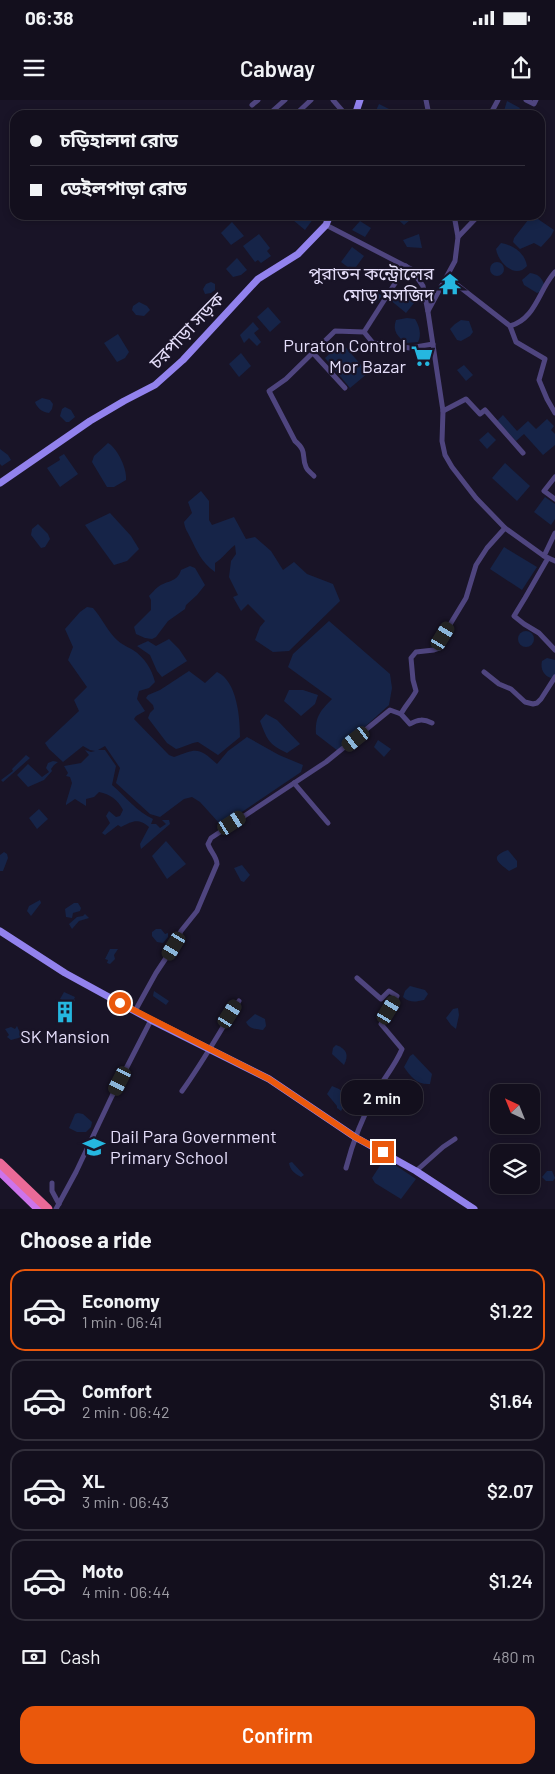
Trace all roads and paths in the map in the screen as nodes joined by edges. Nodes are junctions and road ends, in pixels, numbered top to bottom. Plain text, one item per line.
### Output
1 (258, 100) edge
2 (285, 100) edge
3 (312, 100) edge
4 (333, 100) edge
5 (526, 100) edge
6 (536, 100) edge
7 (252, 106) dead end
8 (274, 110) edge
9 (301, 110) edge
10 (342, 110) edge
11 (328, 220) edge
12 (455, 220) edge
13 (474, 220) edge
14 (326, 225) junction
15 (458, 237) junction
16 (406, 266) junction
17 (555, 272) edge
18 (447, 277) junction
19 (428, 312) junction
20 (510, 326) junction
21 (364, 332) junction
22 (433, 344) junction
23 (313, 353) junction
24 (344, 388) dead end
25 (443, 411) junction
26 (555, 413) edge
27 (523, 453) dead end
28 (0, 471) edge
29 (314, 476) dead end
30 (555, 477) edge
31 (3, 480) edge
32 (555, 500) edge
33 (505, 528) junction
34 (555, 532) edge
35 (546, 557) junction
36 (555, 561) edge
37 (555, 650) edge
38 (484, 672) dead end
39 (555, 677) edge
40 (401, 714) junction
41 (432, 723) dead end
42 (294, 783) junction
43 (328, 823) dead end
44 (0, 931) edge
45 (357, 978) dead end
46 (239, 1001) dead end
47 (135, 1011) junction
48 (151, 1020) junction
49 (210, 1049) junction
50 (182, 1091) dead end
51 (355, 1137) junction
52 (455, 1139) dead end
53 (0, 1162) edge
54 (346, 1168) dead end
55 (0, 1170) edge
56 (416, 1171) junction
57 (52, 1182) dead end
58 (57, 1206) edge
59 (38, 1209) edge
60 (42, 1209) edge
61 (49, 1209) edge
62 (474, 1209) edge

1 - 7 street
2 - 8 street
3 - 9 street
4 - 10 street
5 - 6 street
11 - 14 main road, চরপাড়া সড়ক
12 - 15 street
13 - 15 street
14 - 16 street
14 - 31 main road, চরপাড়া সড়ক
15 - 18 street
16 - 19 street
16 - 21 street
17 - 20 street
18 - 19 street
18 - 20 street
19 - 22 street
20 - 26 street
21 - 22 street
21 - 23 street
22 - 25 street
23 - 24 street
23 - 29 street
25 - 27 street
25 - 33 street
28 - 31 main road
30 - 32 street
33 - 35 street
33 - 40 street
34 - 35 street
35 - 36 street
35 - 37 street
38 - 39 street
40 - 41 street
40 - 42 street
42 - 43 street
42 - 47 street
44 - 47 main road
45 - 51 street
46 - 49 street
47 - 48 main road
48 - 49 main road
48 - 58 street
49 - 50 street
49 - 51 main road
51 - 54 street
51 - 56 main road
52 - 56 street
53 - 61 highway
55 - 59 main road
55 - 60 highway
56 - 62 main road
57 - 58 street

